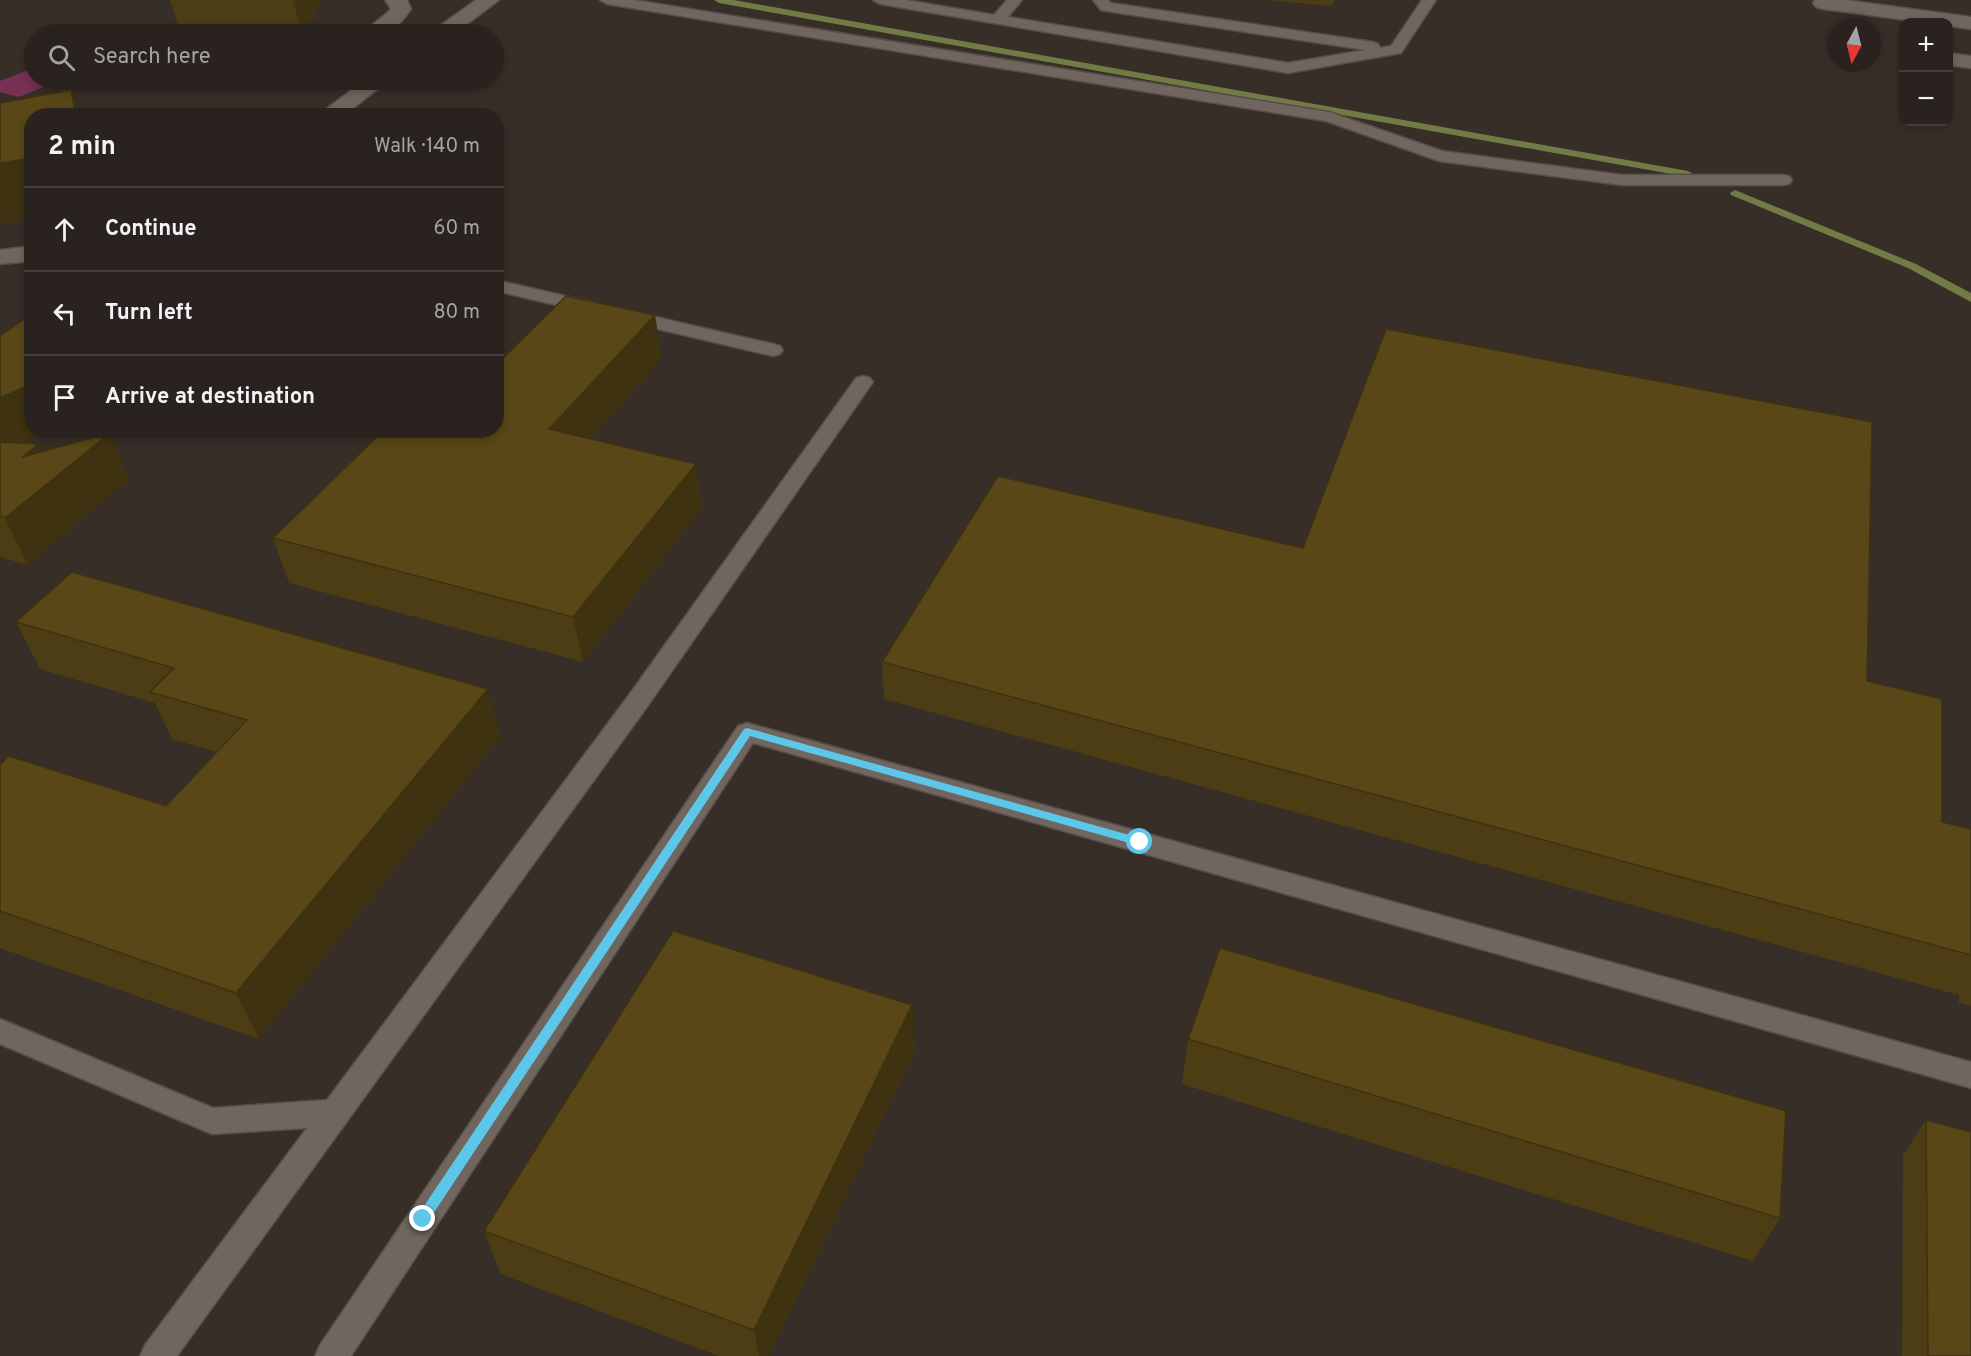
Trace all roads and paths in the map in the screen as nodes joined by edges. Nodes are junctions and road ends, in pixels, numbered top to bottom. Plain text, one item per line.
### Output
1 (395, 0) edge
2 (489, 0) edge
3 (607, 0) edge
4 (880, 0) edge
5 (1014, 0) edge
6 (1429, 0) edge
7 (1823, 3) dead end
8 (1103, 4) edge
9 (997, 20) junction
10 (1971, 22) edge
11 (389, 24) edge
12 (455, 24) edge
13 (1086, 34) junction
14 (1396, 50) junction
15 (1953, 60) edge
16 (1971, 62) edge
17 (364, 90) edge
18 (339, 108) edge
19 (1783, 180) dead end
20 (24, 254) edge
21 (0, 257) edge
22 (504, 287) edge
23 (773, 350) dead end
24 (864, 382) dead end
25 (0, 1031) edge
26 (1971, 1075) edge
27 (336, 1113) junction
28 (157, 1356) edge
29 (332, 1356) edge

1 - 11 street
2 - 12 street
3 - 19 lane
4 - 9 lane
5 - 9 lane
6 - 14 lane
7 - 10 street
8 - 13 lane
8 - 14 lane
9 - 13 lane
13 - 14 lane
15 - 16 street
17 - 18 street
20 - 21 street
22 - 23 lane
24 - 27 lane
25 - 27 lane
26 - 29 lane
27 - 28 lane

